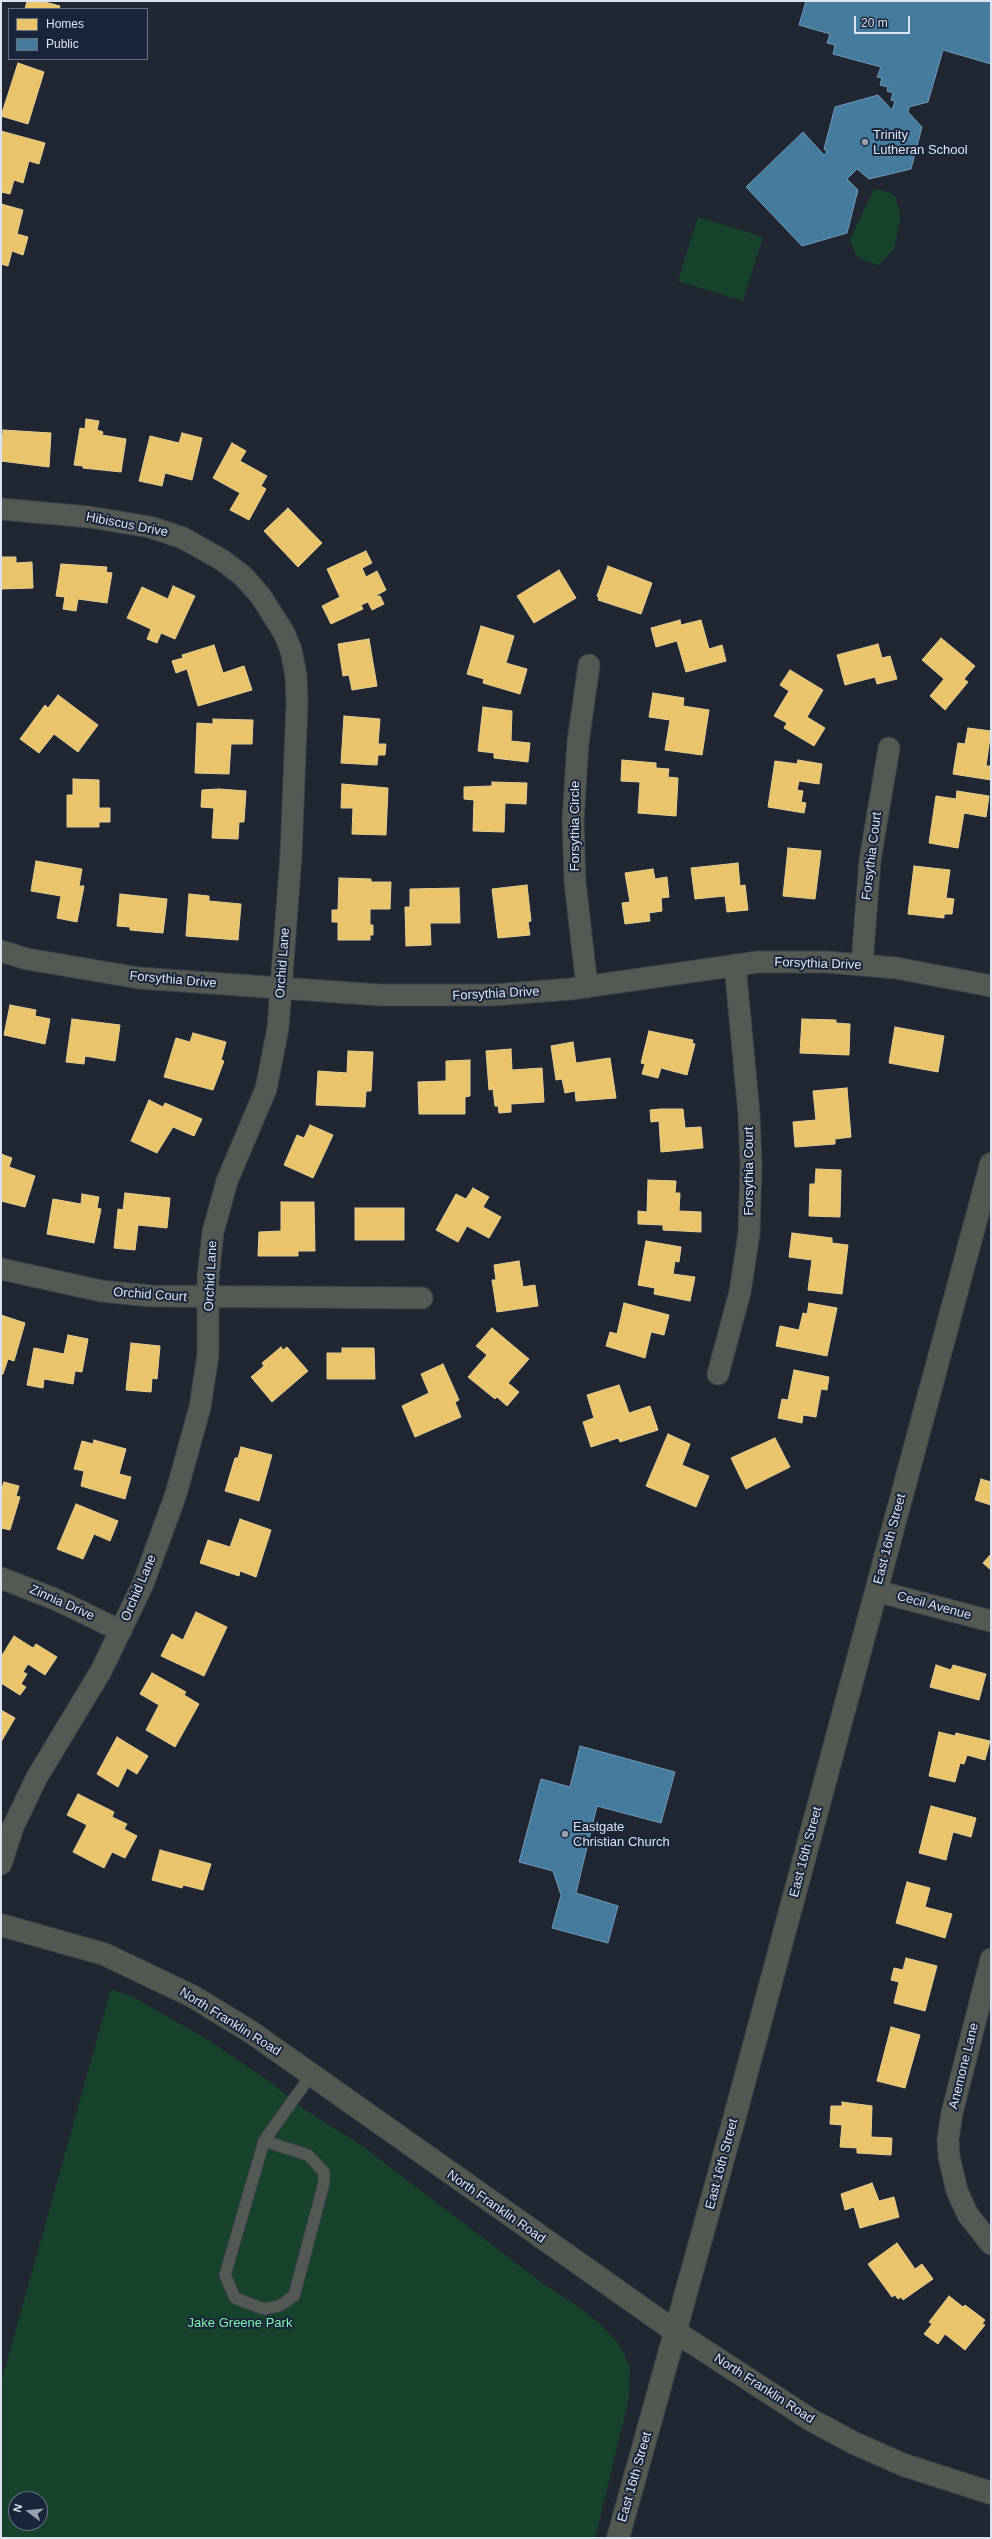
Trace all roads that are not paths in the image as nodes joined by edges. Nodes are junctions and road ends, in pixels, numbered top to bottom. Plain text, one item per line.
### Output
1 (1, 509) edge
2 (284, 633) joint
3 (589, 665) dead end
4 (889, 748) dead end
5 (1, 951) edge
6 (862, 964) junction
7 (735, 965) junction
8 (991, 986) edge
9 (587, 987) junction
10 (281, 989) junction
11 (991, 1164) edge
12 (1, 1269) edge
13 (208, 1298) junction
14 (422, 1298) dead end
15 (718, 1374) dead end
16 (1, 1578) edge
17 (876, 1591) junction
18 (991, 1621) edge
19 (121, 1632) junction
20 (1, 1864) edge
21 (1, 1925) edge
22 (991, 1959) edge
23 (311, 2074) junction
24 (264, 2141) junction
25 (991, 2244) edge
26 (676, 2332) junction
27 (991, 2493) edge
28 (618, 2538) edge

1 - 2 street, Hibiscus Drive
2 - 10 street, Orchid Lane
3 - 9 street, Forsythia Circle
4 - 6 street, Forsythia Court
5 - 10 street, Forsythia Drive
6 - 7 street, Forsythia Drive
6 - 8 street, Forsythia Drive
7 - 9 street, Forsythia Drive
7 - 15 street, Forsythia Court
9 - 10 street, Forsythia Drive
10 - 13 street, Orchid Lane
11 - 17 street, East 16th Street
12 - 13 street, Orchid Court
13 - 14 street, Orchid Court
13 - 19 street, Orchid Lane
16 - 19 street, Zinnia Drive
17 - 18 street, Cecil Avenue
17 - 26 street, East 16th Street
19 - 20 street, Orchid Lane
21 - 23 street, North Franklin Road
22 - 25 street, Anemone Lane
23 - 24 lane
23 - 26 street, North Franklin Road
24 - 24 lane
26 - 27 street, North Franklin Road
26 - 28 street, East 16th Street

